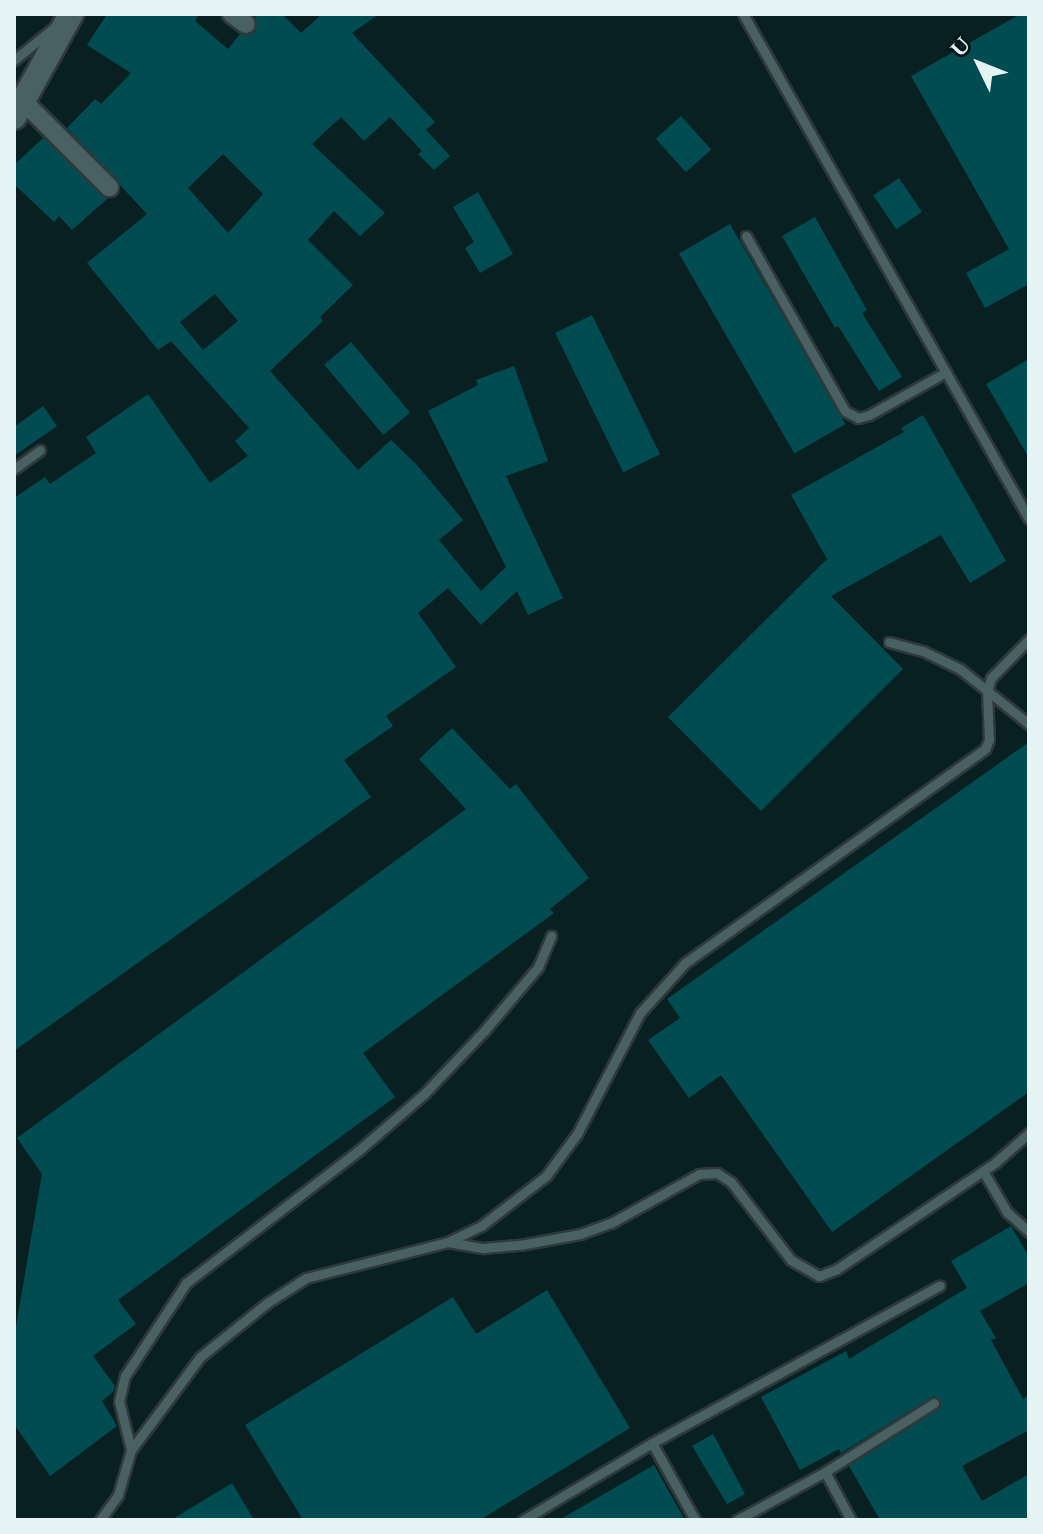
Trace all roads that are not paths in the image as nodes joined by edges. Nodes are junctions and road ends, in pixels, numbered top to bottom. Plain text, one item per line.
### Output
1 (743, 14) edge
2 (70, 16) edge
3 (14, 60) edge
4 (19, 109) edge
5 (109, 187) dead end
6 (746, 236) dead end
7 (946, 372) junction
8 (40, 450) dead end
9 (14, 469) edge
10 (1029, 519) edge
11 (1029, 639) edge
12 (889, 642) dead end
13 (987, 692) junction
14 (1029, 724) edge
15 (551, 936) dead end
16 (1029, 1133) edge
17 (983, 1171) junction
18 (1029, 1232) edge
19 (448, 1242) junction
20 (940, 1285) dead end
21 (934, 1403) dead end
22 (652, 1443) junction
23 (131, 1450) junction
24 (825, 1472) junction
25 (100, 1520) edge
26 (523, 1520) edge
27 (695, 1520) edge
28 (737, 1520) edge
29 (851, 1520) edge

1 - 7 lane
2 - 3 lane
2 - 4 street
4 - 5 street
6 - 7 lane
7 - 10 lane
8 - 9 lane
11 - 13 lane
12 - 13 lane
13 - 14 lane
13 - 19 lane
15 - 23 lane
16 - 17 lane
17 - 18 lane
17 - 19 lane
19 - 23 lane
20 - 22 lane
21 - 24 lane
22 - 26 lane
22 - 27 lane
23 - 25 lane
24 - 28 lane
24 - 29 lane

